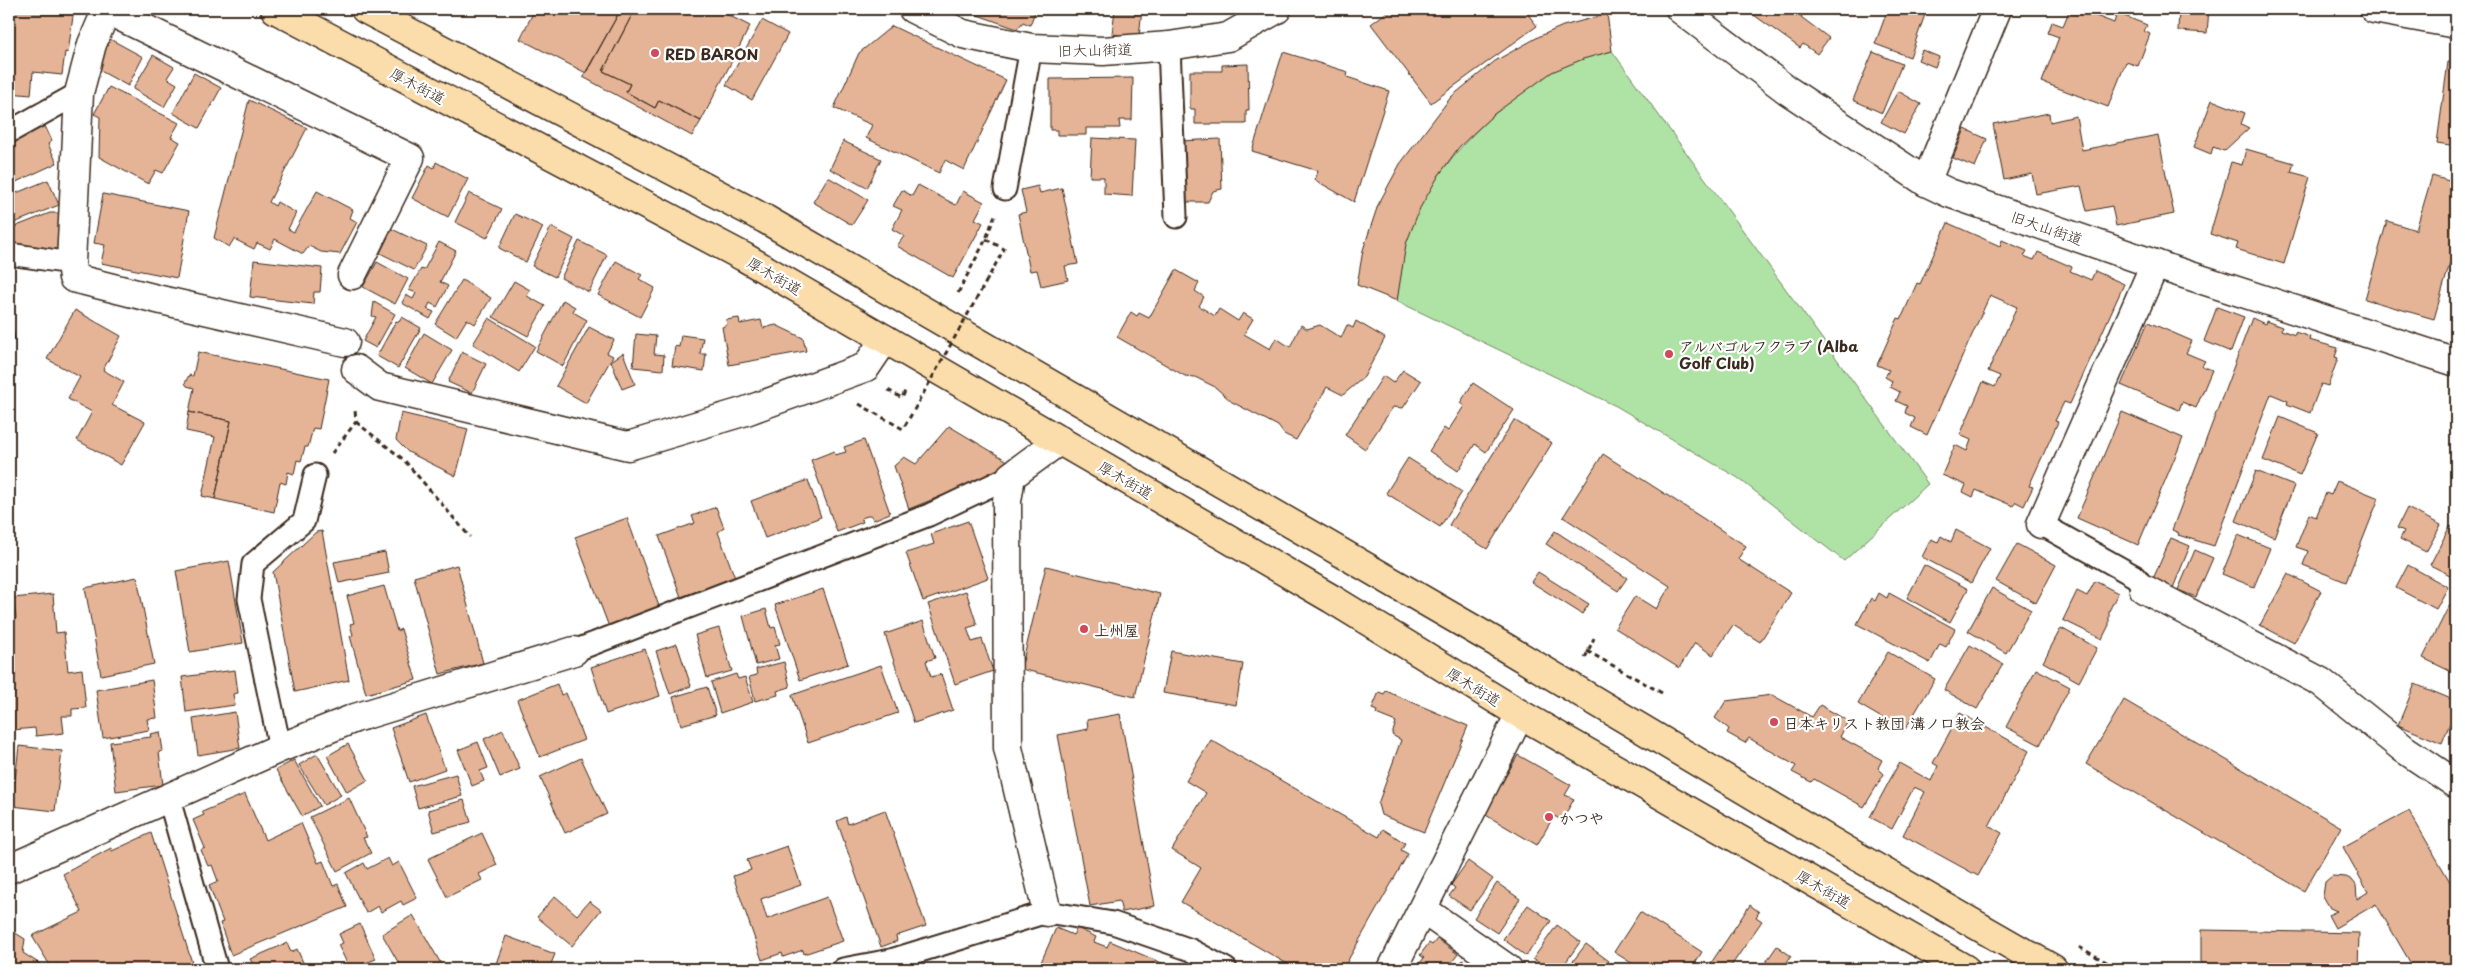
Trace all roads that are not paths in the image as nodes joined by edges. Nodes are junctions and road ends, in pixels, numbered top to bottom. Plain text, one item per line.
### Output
1 (107, 9) edge
2 (275, 9) edge
3 (365, 9) edge
4 (913, 9) edge
5 (1277, 9) edge
6 (1680, 9) edge
7 (1996, 9) edge
8 (2374, 9) edge
9 (2456, 24) edge
10 (1169, 46) junction
11 (1031, 48) junction
12 (79, 93) junction
13 (9, 132) edge
14 (1926, 182) junction
15 (1005, 189) road end
16 (1176, 217) dead end
17 (9, 254) edge
18 (71, 263) junction
19 (2155, 264) junction
20 (352, 275) dead end
21 (885, 339) junction
22 (2456, 362) edge
23 (1060, 440) junction
24 (315, 475) road end
25 (1011, 476) junction
26 (2041, 524) joint
27 (2144, 589) joint
28 (574, 651) joint
29 (1520, 714) junction
30 (280, 748) junction
31 (2456, 784) edge
32 (169, 799) junction
33 (9, 869) edge
34 (1422, 909) junction
35 (1048, 912) junction
36 (217, 969) edge
37 (843, 969) edge
38 (1226, 969) edge
39 (1392, 969) edge
40 (1508, 969) edge
41 (1965, 969) edge
42 (2052, 969) edge

1 - 12 street
1 - 20 street
2 - 21 highway, 厚木街道
3 - 42 highway
4 - 11 street, 旧大山街道
5 - 10 street, 旧大山街道
6 - 14 street, 旧大山街道
7 - 14 street
8 - 9 street
10 - 11 street, 旧大山街道
10 - 16 lane
11 - 15 lane
12 - 13 lane
12 - 18 street
14 - 19 street, 旧大山街道
17 - 18 lane
18 - 21 street
19 - 22 street, 旧大山街道
19 - 26 street
21 - 23 highway, 厚木街道
23 - 25 street
23 - 29 highway, 厚木街道
24 - 30 lane
25 - 28 lane
25 - 35 street
26 - 27 lane
27 - 31 street
28 - 30 street
29 - 34 street
29 - 41 highway, 厚木街道
30 - 32 street
32 - 33 street
32 - 36 lane
34 - 39 street
34 - 40 street
35 - 37 lane
35 - 38 lane

